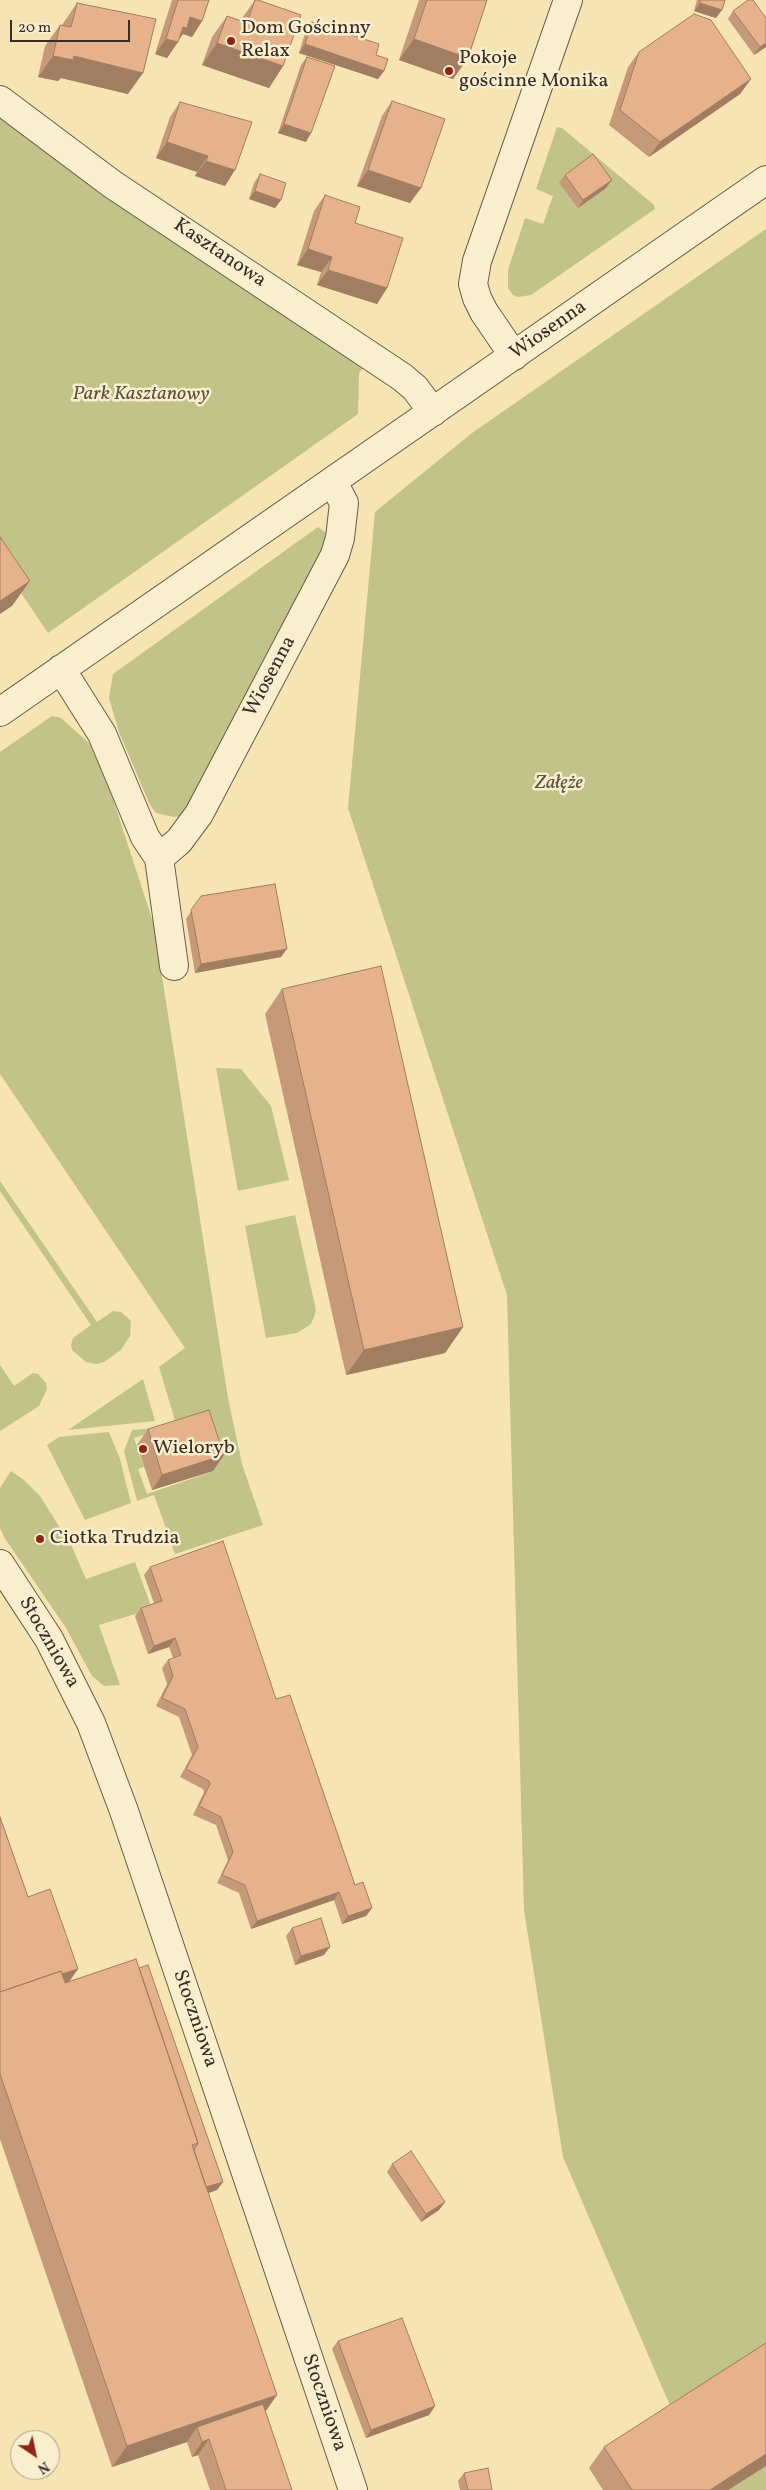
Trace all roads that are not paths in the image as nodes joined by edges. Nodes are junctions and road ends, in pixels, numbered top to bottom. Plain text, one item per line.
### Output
1 (568, 0) edge
2 (0, 100) edge
3 (766, 180) edge
4 (514, 356) junction
5 (433, 412) junction
6 (333, 482) junction
7 (61, 669) junction
8 (0, 712) edge
9 (159, 858) junction
10 (174, 966) dead end
11 (0, 1564) edge
12 (353, 2490) edge

1 - 4 street
2 - 5 street, Kasztanowa
3 - 4 street, Wiosenna
4 - 5 street, Wiosenna
5 - 6 street, Wiosenna
6 - 7 street, Wiosenna
6 - 9 street, Wiosenna
7 - 8 street, Wiosenna
7 - 9 street
9 - 10 street
11 - 12 street, Stoczniowa

